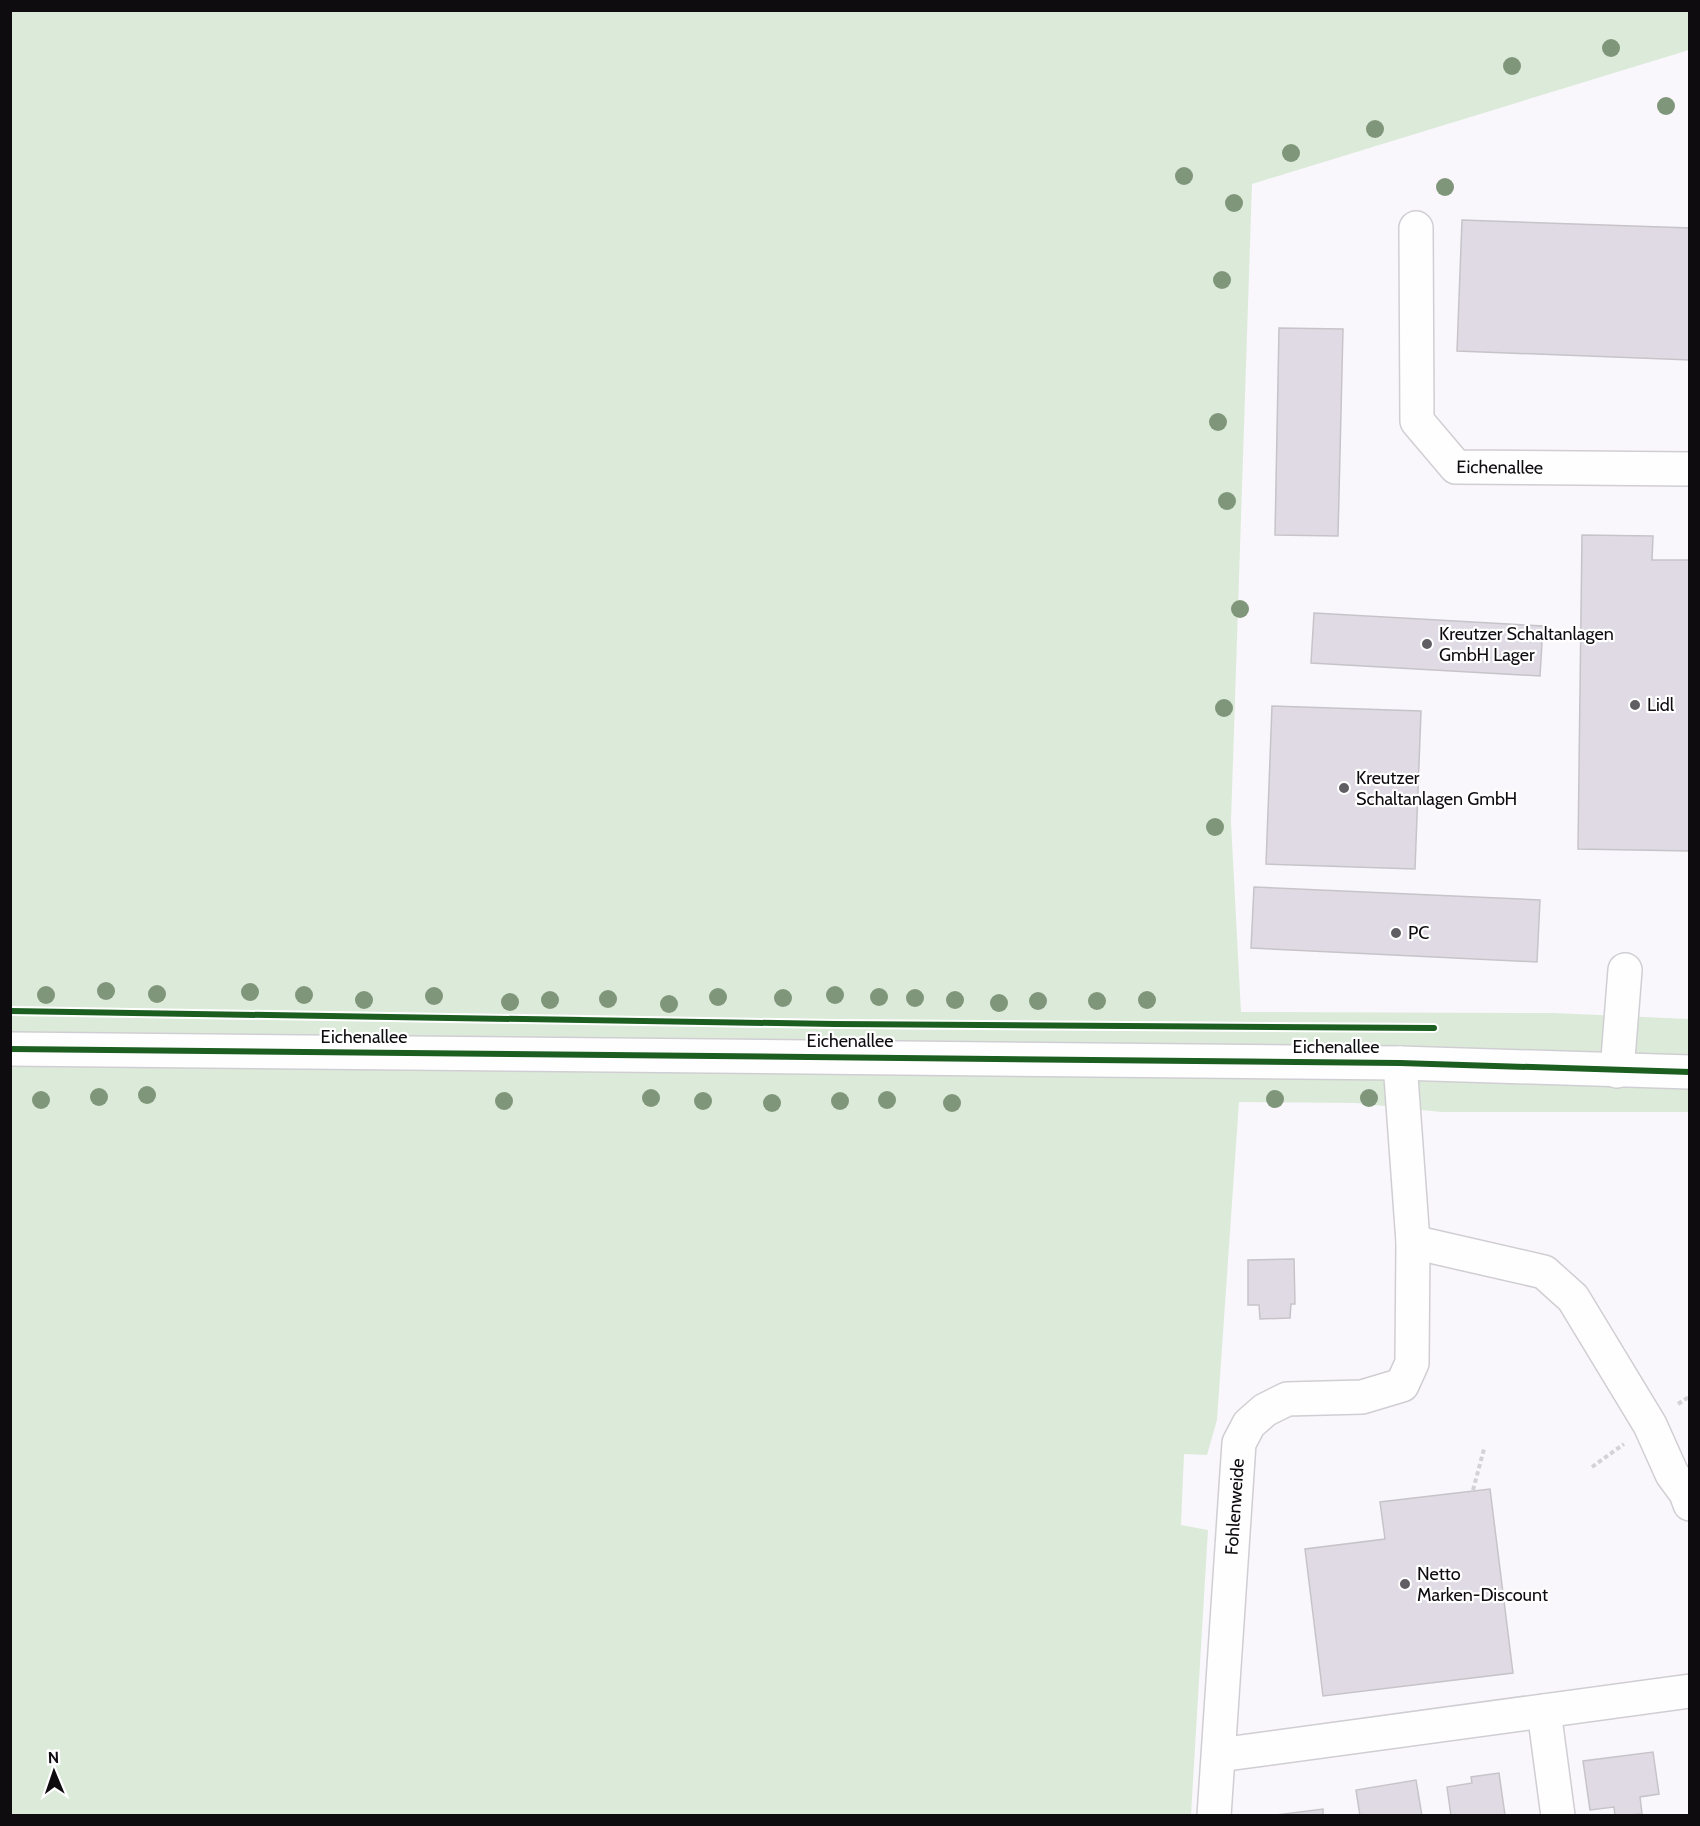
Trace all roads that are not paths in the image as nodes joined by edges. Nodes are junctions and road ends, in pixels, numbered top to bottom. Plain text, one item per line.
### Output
1 (1416, 228) dead end
2 (1689, 469) edge
3 (1625, 970) dead end
4 (10, 1049) edge
5 (1401, 1062) junction
6 (1617, 1071) junction
7 (1689, 1072) edge
8 (1413, 1242) junction
9 (1689, 1504) edge
10 (1689, 1691) edge
11 (1544, 1711) junction
12 (1219, 1755) junction
13 (1214, 1815) edge
14 (1558, 1815) edge

1 - 2 street, Eichenallee
3 - 6 street
4 - 5 street, Eichenallee
5 - 6 street, Eichenallee
5 - 8 street, Fohlenweide
6 - 7 street, Eichenallee
8 - 9 street
8 - 12 street, Fohlenweide
10 - 11 street
11 - 12 street
11 - 14 street
12 - 13 street, Fohlenweide

